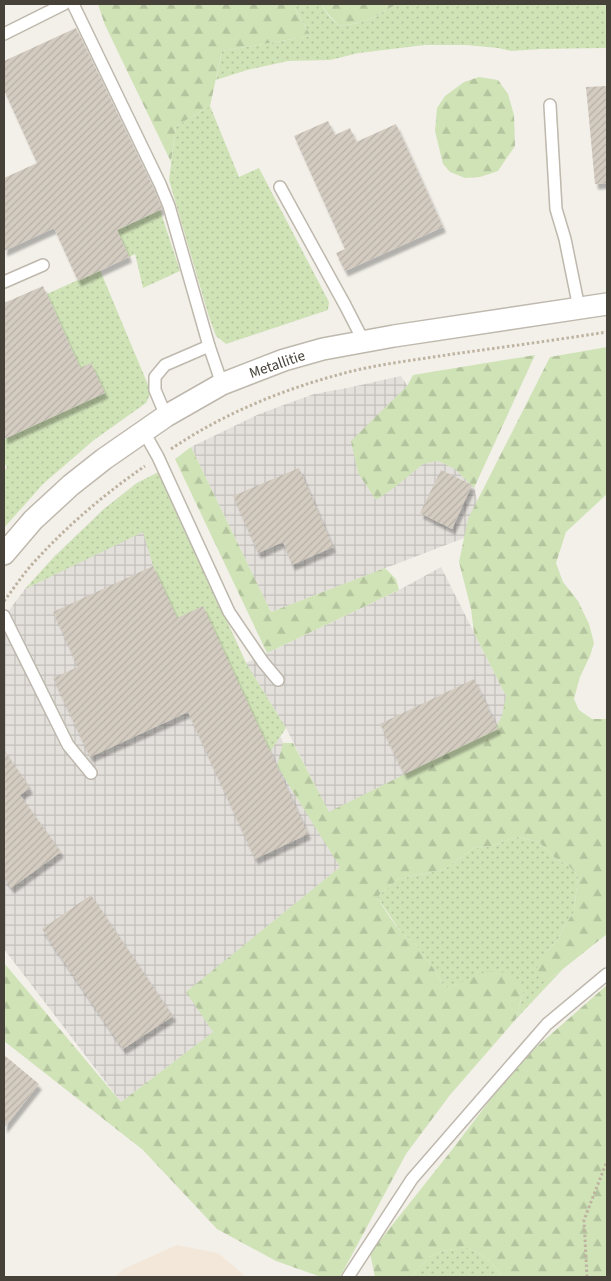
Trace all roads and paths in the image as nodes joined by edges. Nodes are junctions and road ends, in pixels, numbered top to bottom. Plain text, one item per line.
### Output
1 (64, 4) edge
2 (73, 4) edge
3 (4, 34) edge
4 (550, 104) dead end
5 (280, 187) dead end
6 (43, 265) dead end
7 (4, 282) edge
8 (607, 304) edge
9 (579, 308) junction
10 (607, 332) edge
11 (364, 342) junction
12 (209, 346) junction
13 (222, 384) junction
14 (166, 416) junction
15 (144, 432) junction
16 (158, 457) junction
17 (4, 554) edge
18 (4, 602) edge
19 (4, 616) edge
20 (278, 680) dead end
21 (92, 773) dead end
22 (607, 974) edge
23 (607, 1161) edge
24 (348, 1277) edge
25 (587, 1277) edge

1 - 3 lane
2 - 12 lane
4 - 9 lane
5 - 11 lane
6 - 7 lane
8 - 9 street, Metallitie
9 - 11 street, Metallitie
10 - 16 path
11 - 13 street, Metallitie
12 - 13 lane
12 - 14 lane
13 - 14 street, Metallitie
14 - 15 street, Metallitie
15 - 16 lane
15 - 17 street, Metallitie
16 - 18 path
16 - 20 lane
19 - 21 lane
22 - 24 lane
23 - 25 path

